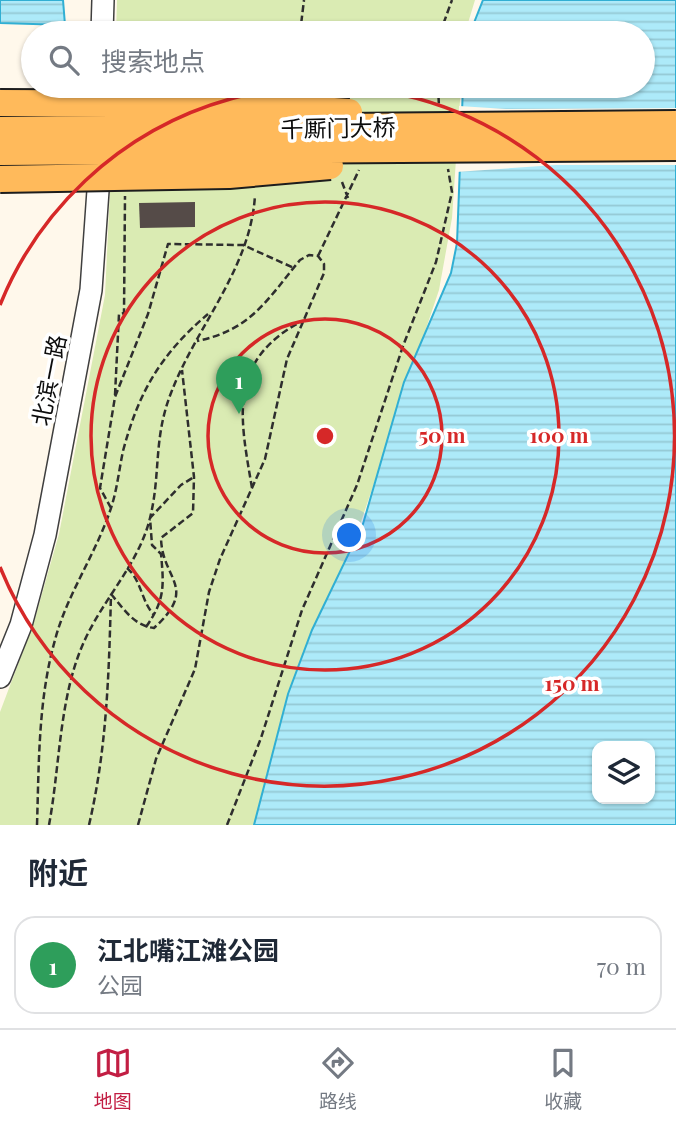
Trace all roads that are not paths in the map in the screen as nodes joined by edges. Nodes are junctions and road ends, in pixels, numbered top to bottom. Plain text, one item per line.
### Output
1 (89, 0) edge
2 (103, 0) edge
3 (89, 21) edge
4 (102, 21) edge
5 (89, 98) edge
6 (101, 98) edge
7 (0, 103) edge
8 (676, 124) edge
9 (0, 130) edge
10 (504, 136) junction
11 (676, 147) edge
12 (0, 152) edge
13 (0, 179) edge
14 (0, 645) edge
15 (0, 677) edge

1 - 3 street
2 - 4 street
5 - 14 street, 北滨一路
6 - 15 street, 北滨一路
7 - 10 main road, bridge
8 - 10 main road, 千厮门大桥, bridge
9 - 10 main road, 千厮门大桥, bridge
10 - 11 main road, 千厮门大桥, bridge
10 - 12 main road, 千厮门大桥, bridge
10 - 13 main road, bridge

